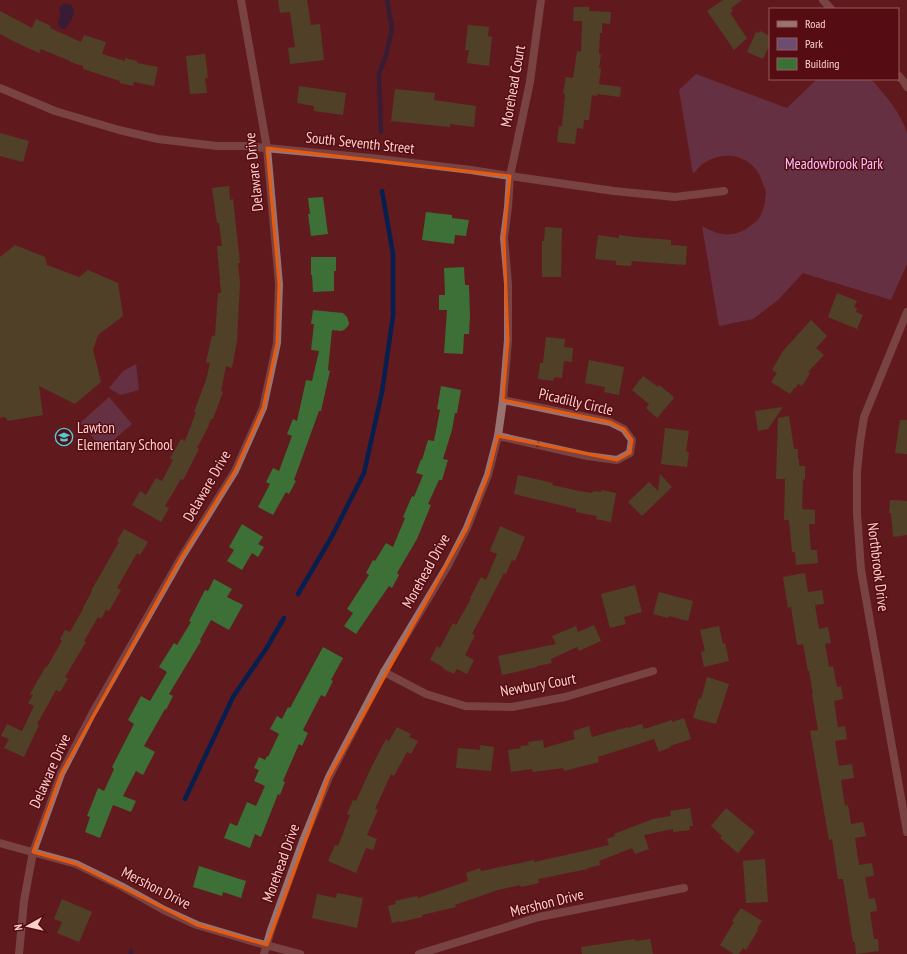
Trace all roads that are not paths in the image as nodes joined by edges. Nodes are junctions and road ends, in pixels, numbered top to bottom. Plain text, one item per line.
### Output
1 (241, 0) edge
2 (541, 0) edge
3 (823, 0) edge
4 (830, 8) edge
5 (899, 76) edge
6 (0, 88) edge
7 (907, 88) edge
8 (267, 148) junction
9 (510, 176) junction
10 (724, 191) dead end
11 (907, 312) edge
12 (502, 400) junction
13 (498, 436) junction
14 (653, 671) dead end
15 (384, 672) junction
16 (907, 832) edge
17 (0, 843) edge
18 (33, 852) junction
19 (684, 888) dead end
20 (267, 945) junction
21 (19, 954) edge
22 (264, 954) edge
23 (300, 954) edge
24 (419, 954) edge

1 - 8 street, Delaware Drive
2 - 9 street, Morehead Court
3 - 4 street
5 - 7 street
6 - 8 street, South Seventh Street
8 - 9 street, South Seventh Street
8 - 18 street, Delaware Drive
9 - 10 street, South Seventh Street
9 - 12 street, Morehead Drive
11 - 16 street, Northbrook Drive
12 - 13 street, Morehead Drive
13 -> 12 street, Picadilly Circle
13 - 15 street, Morehead Drive
14 - 15 street, Newbury Court
15 - 20 street, Morehead Drive
17 - 18 street, Mershon Drive
18 - 20 street, Mershon Drive
18 - 21 street, Delaware Drive
19 - 24 street, Mershon Drive
20 - 22 street, Morehead Drive
20 - 23 street, Mershon Drive

